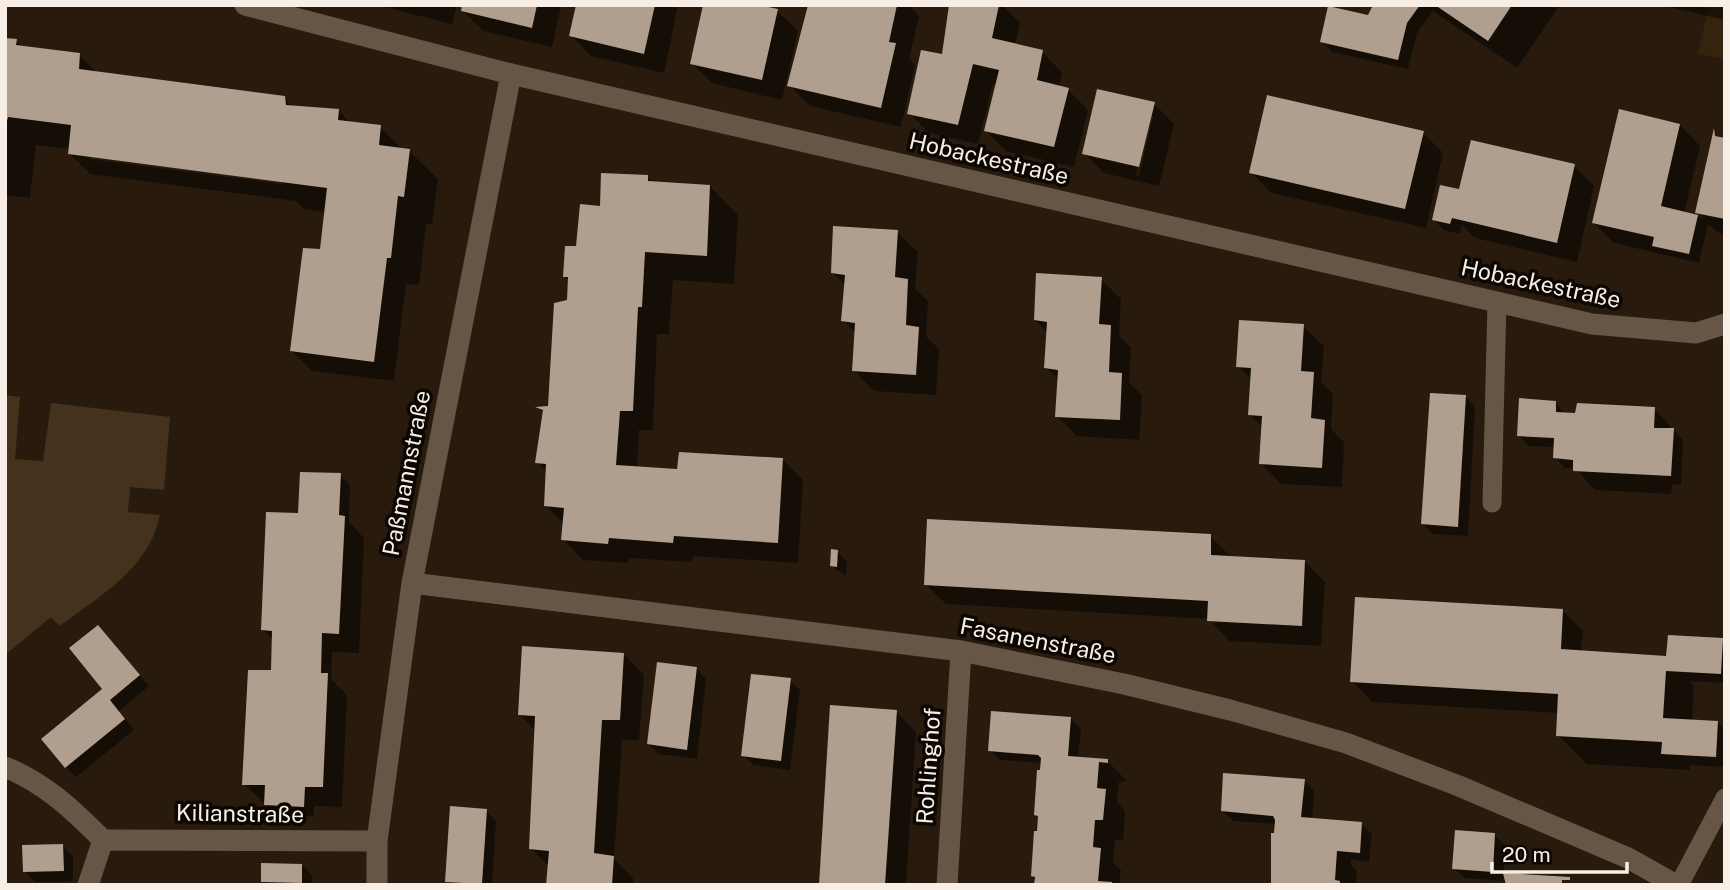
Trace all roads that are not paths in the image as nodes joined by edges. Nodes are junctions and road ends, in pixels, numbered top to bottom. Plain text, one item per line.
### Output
1 (245, 5) edge
2 (511, 74) junction
3 (1497, 302) junction
4 (1725, 324) edge
5 (1492, 503) dead end
6 (412, 583) junction
7 (961, 651) junction
8 (5, 767) edge
9 (1725, 798) edge
10 (103, 840) junction
11 (377, 841) junction
12 (88, 885) edge
13 (377, 885) edge
14 (947, 885) edge
15 (1678, 885) edge

1 - 2 street, Hobackestraße
2 - 3 street, Hobackestraße
2 - 6 street, Paßmannstraße
3 - 4 street, Hobackestraße
3 - 5 lane
6 - 7 street, Fasanenstraße
6 - 11 street, Paßmannstraße
7 - 14 street, Rohlinghof
7 - 15 street, Fasanenstraße
8 - 10 street
9 - 15 lane
10 - 11 street, Kilianstraße
10 - 12 street
11 - 13 street, Paßmannstraße

